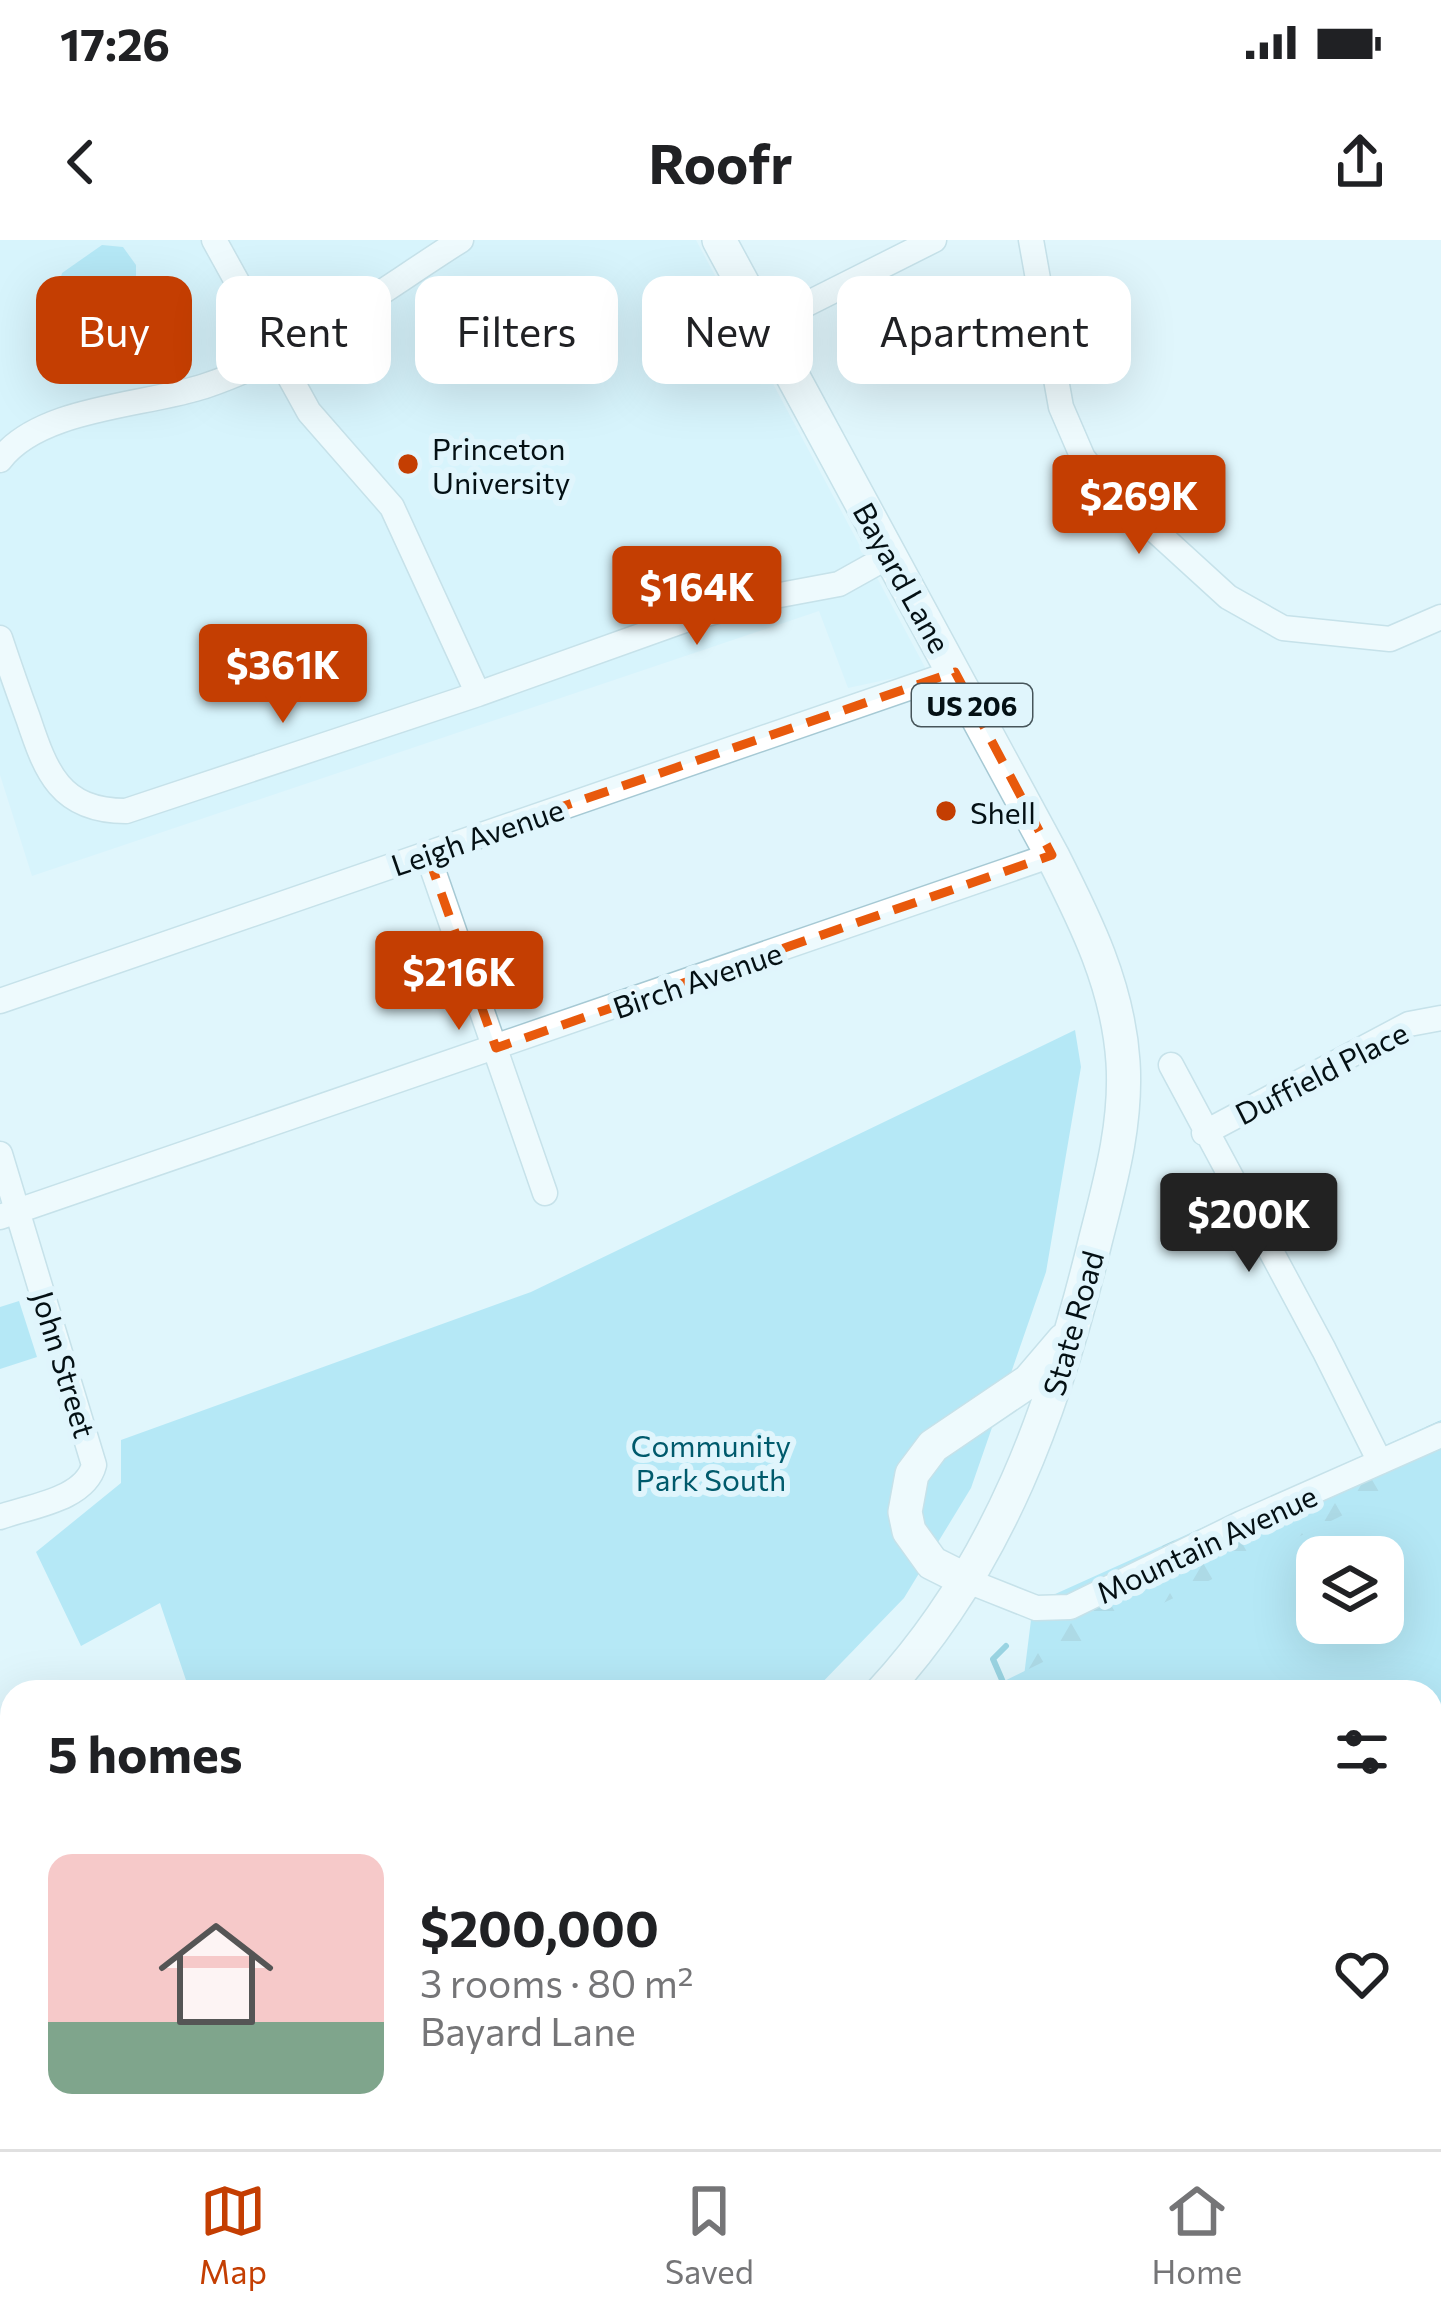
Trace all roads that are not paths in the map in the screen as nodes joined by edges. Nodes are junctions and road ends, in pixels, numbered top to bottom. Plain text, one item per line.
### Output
1 (214, 240) edge
2 (461, 240) edge
3 (719, 240) edge
4 (934, 240) edge
5 (1031, 240) edge
6 (234, 276) edge
7 (738, 276) edge
8 (391, 284) edge
9 (813, 301) edge
10 (216, 382) edge
11 (295, 384) edge
12 (797, 384) edge
13 (0, 460) edge
14 (891, 555) junction
15 (1441, 617) edge
16 (0, 638) edge
17 (955, 672) junction
18 (478, 694) junction
19 (427, 853) junction
20 (1052, 855) junction
21 (1082, 916) joint
22 (0, 1001) edge
23 (1441, 1018) edge
24 (496, 1048) junction
25 (1171, 1065) dead end
26 (1204, 1132) junction
27 (0, 1154) edge
28 (545, 1192) dead end
29 (9, 1214) edge
30 (1080, 1306) junction
31 (1441, 1435) edge
32 (1380, 1462) junction
33 (0, 1517) edge
34 (968, 1581) junction
35 (892, 1680) edge

1 - 6 street
2 - 8 street
3 - 7 highway, Bayard Lane / US 206
4 - 9 street
5 - 15 street
10 - 13 street
11 - 18 street
12 - 14 highway, Bayard Lane / US 206
14 - 17 highway, Bayard Lane / US 206
14 - 18 street
16 - 18 street
17 - 19 street, Leigh Avenue
17 - 20 highway, Bayard Lane / US 206
19 - 22 street, Leigh Avenue
19 - 24 street
20 - 21 highway, Bayard Lane / US 206
20 - 24 street, Birch Avenue
21 - 30 highway, State Road / US 206
23 - 26 street, Duffield Place
24 - 28 street
24 - 29 street, Birch Avenue
25 - 26 street
26 - 32 street
27 - 29 street, John Street
29 - 33 street, John Street
30 - 34 highway, State Road / US 206
30 - 34 highway
31 - 32 street, Mountain Avenue
32 - 34 street, Mountain Avenue
34 - 35 highway, State Road / US 206

